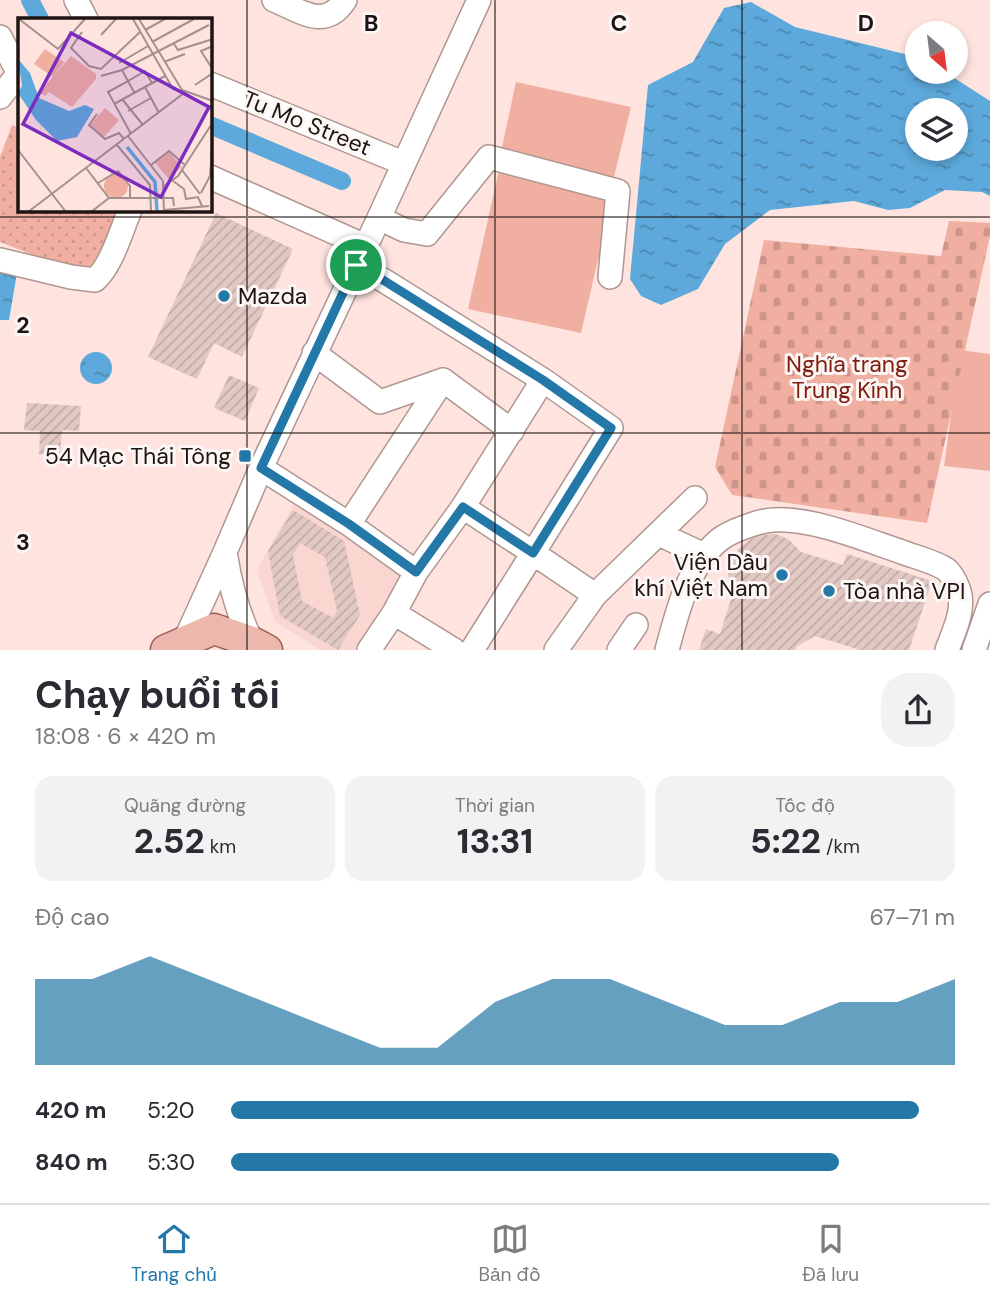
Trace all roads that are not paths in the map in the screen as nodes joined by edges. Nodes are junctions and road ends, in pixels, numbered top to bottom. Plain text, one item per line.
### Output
1 (76, 0) edge
2 (274, 0) edge
3 (345, 0) edge
4 (479, 0) edge
5 (85, 18) edge
6 (0, 37) edge
7 (18, 72) edge
8 (18, 75) edge
9 (212, 85) edge
10 (0, 97) edge
11 (403, 163) junction
12 (212, 178) edge
13 (129, 212) edge
14 (379, 218) junction
15 (360, 256) junction
16 (0, 260) edge
17 (610, 277) dead end
18 (314, 353) junction
19 (443, 380) junction
20 (543, 380) junction
21 (512, 431) junction
22 (261, 468) junction
23 (695, 498) dead end
24 (463, 507) junction
25 (349, 524) junction
26 (659, 534) junction
27 (225, 552) junction
28 (533, 553) junction
29 (704, 555) junction
30 (416, 572) junction
31 (595, 595) junction
32 (990, 604) edge
33 (394, 613) junction
34 (636, 625) dead end
35 (260, 646) edge
36 (177, 647) edge
37 (369, 650) edge
38 (454, 650) edge
39 (472, 650) edge
40 (556, 650) edge
41 (620, 650) edge
42 (667, 650) edge
43 (947, 650) edge
44 (974, 650) edge

1 - 5 street
2 - 3 street
4 - 11 street
6 - 7 street
8 - 10 street
9 - 11 street, Tu Mo Street
11 - 14 street
12 - 15 street
13 - 16 street
14 - 15 street
14 - 17 street
15 - 18 street
15 - 20 street
18 - 19 street
18 - 22 street
19 - 21 street
19 - 25 street
20 - 21 street
20 - 28 street
21 - 24 street
22 - 25 street
22 - 27 street
23 - 26 street
24 - 28 street
24 - 30 street
25 - 30 street
26 - 29 street
26 - 31 street
27 - 35 street
27 - 36 street
28 - 31 street
28 - 39 street
29 - 42 street
29 - 43 street
30 - 33 street
31 - 40 street
32 - 44 street
33 - 37 street
33 - 38 street
34 - 41 street
35 - 36 main road

